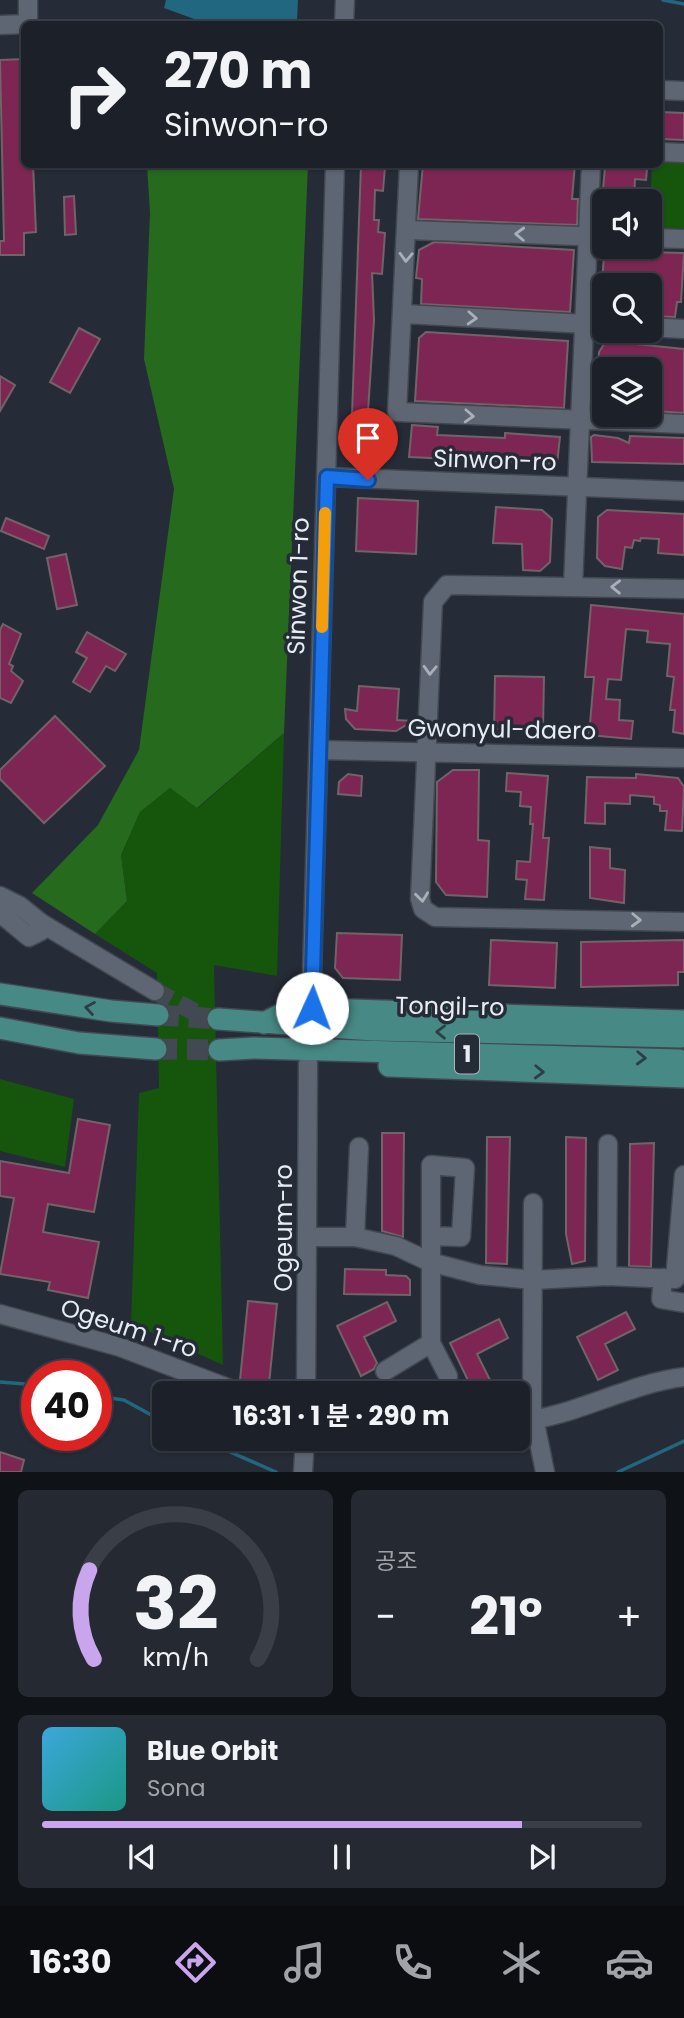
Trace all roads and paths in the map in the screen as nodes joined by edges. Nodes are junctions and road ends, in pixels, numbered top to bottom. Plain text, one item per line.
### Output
1 (28, 0) edge
2 (345, 0) edge
3 (28, 21) edge
4 (344, 21) edge
5 (21, 24) edge
6 (0, 25) edge
7 (663, 90) edge
8 (684, 91) edge
9 (663, 152) edge
10 (684, 153) edge
11 (335, 168) edge
12 (409, 168) edge
13 (591, 168) edge
14 (593, 189) edge
15 (407, 230) junction
16 (592, 236) edge
17 (662, 238) edge
18 (684, 239) edge
19 (593, 259) edge
20 (404, 314) junction
21 (585, 324) junction
22 (592, 324) edge
23 (662, 328) edge
24 (684, 329) edge
25 (581, 421) junction
26 (684, 424) edge
27 (327, 477) junction
28 (578, 488) junction
29 (684, 491) edge
30 (573, 586) junction
31 (684, 589) edge
32 (318, 750) junction
33 (426, 752) junction
34 (684, 758) edge
35 (0, 896) edge
36 (0, 914) edge
37 (684, 922) edge
38 (41, 923) junction
39 (155, 991) tunnel mouth
40 (0, 994) edge
41 (312, 1008) junction
42 (158, 1015) tunnel mouth
43 (218, 1019) tunnel mouth
44 (264, 1023) junction
45 (0, 1028) edge
46 (682, 1029) edge
47 (254, 1048) junction
48 (156, 1049) tunnel mouth
49 (219, 1050) tunnel mouth
50 (308, 1063) junction
51 (682, 1068) edge
52 (608, 1144) dead end
53 (359, 1147) dead end
54 (684, 1175) edge
55 (533, 1203) dead end
56 (431, 1236) dead end
57 (309, 1237) junction
58 (355, 1237) junction
59 (682, 1244) edge
60 (430, 1262) junction
61 (607, 1276) junction
62 (663, 1278) junction
63 (534, 1280) junction
64 (684, 1303) edge
65 (0, 1314) edge
66 (431, 1343) junction
67 (385, 1371) dead end
68 (448, 1376) dead end
69 (684, 1377) edge
70 (209, 1381) edge
71 (306, 1381) edge
72 (530, 1412) edge
73 (530, 1420) edge
74 (530, 1430) edge
75 (304, 1451) edge
76 (303, 1469) edge
77 (545, 1472) edge

1 - 3 street
2 - 4 street
5 - 6 street
7 - 8 street
9 - 10 street
11 - 27 street, Sinwon 1-ro
12 - 15 street
13 - 14 street
16 -> 15 street
15 -> 20 street
17 - 18 street
19 - 21 street
20 -> 21 street
20 -> 25 street
21 - 22 street
21 - 25 street
23 - 24 street
25 - 26 street
25 - 28 street
27 - 28 street, Sinwon-ro
27 - 32 street, Sinwon 1-ro
28 - 29 street, Sinwon-ro
28 - 30 street, Sinwon-ro
31 -> 30 street
30 -> 33 street
32 - 33 street, Gwonyul-daero
32 - 41 street, Sinwon 1-ro
33 - 34 street, Gwonyul-daero
33 -> 37 street
35 - 38 street
36 - 38 street
38 - 39 street
42 -> 40 main road
41 - 44 main road
41 - 46 main road
43 - 44 main road, Tongil-ro / 1
46 -> 44 main road, Tongil-ro / 1
45 - 48 main road
47 - 49 main road, Tongil-ro / 1
47 - 50 main road
47 -> 51 main road, Tongil-ro / 1
50 -> 51 main road
50 - 57 street, Ogeum-ro
52 - 61 street
53 - 58 street
54 - 59 street
55 - 63 street
56 - 60 street
57 - 58 street
57 - 71 street, Ogeum-ro
58 - 60 street
59 - 62 street
60 - 63 street
60 - 66 street
61 - 62 street
61 - 63 street
62 - 64 street
63 - 72 street
65 - 70 street, Ogeum 1-ro
66 - 67 street
66 - 68 street
69 - 73 street
74 - 77 street
75 - 76 street

